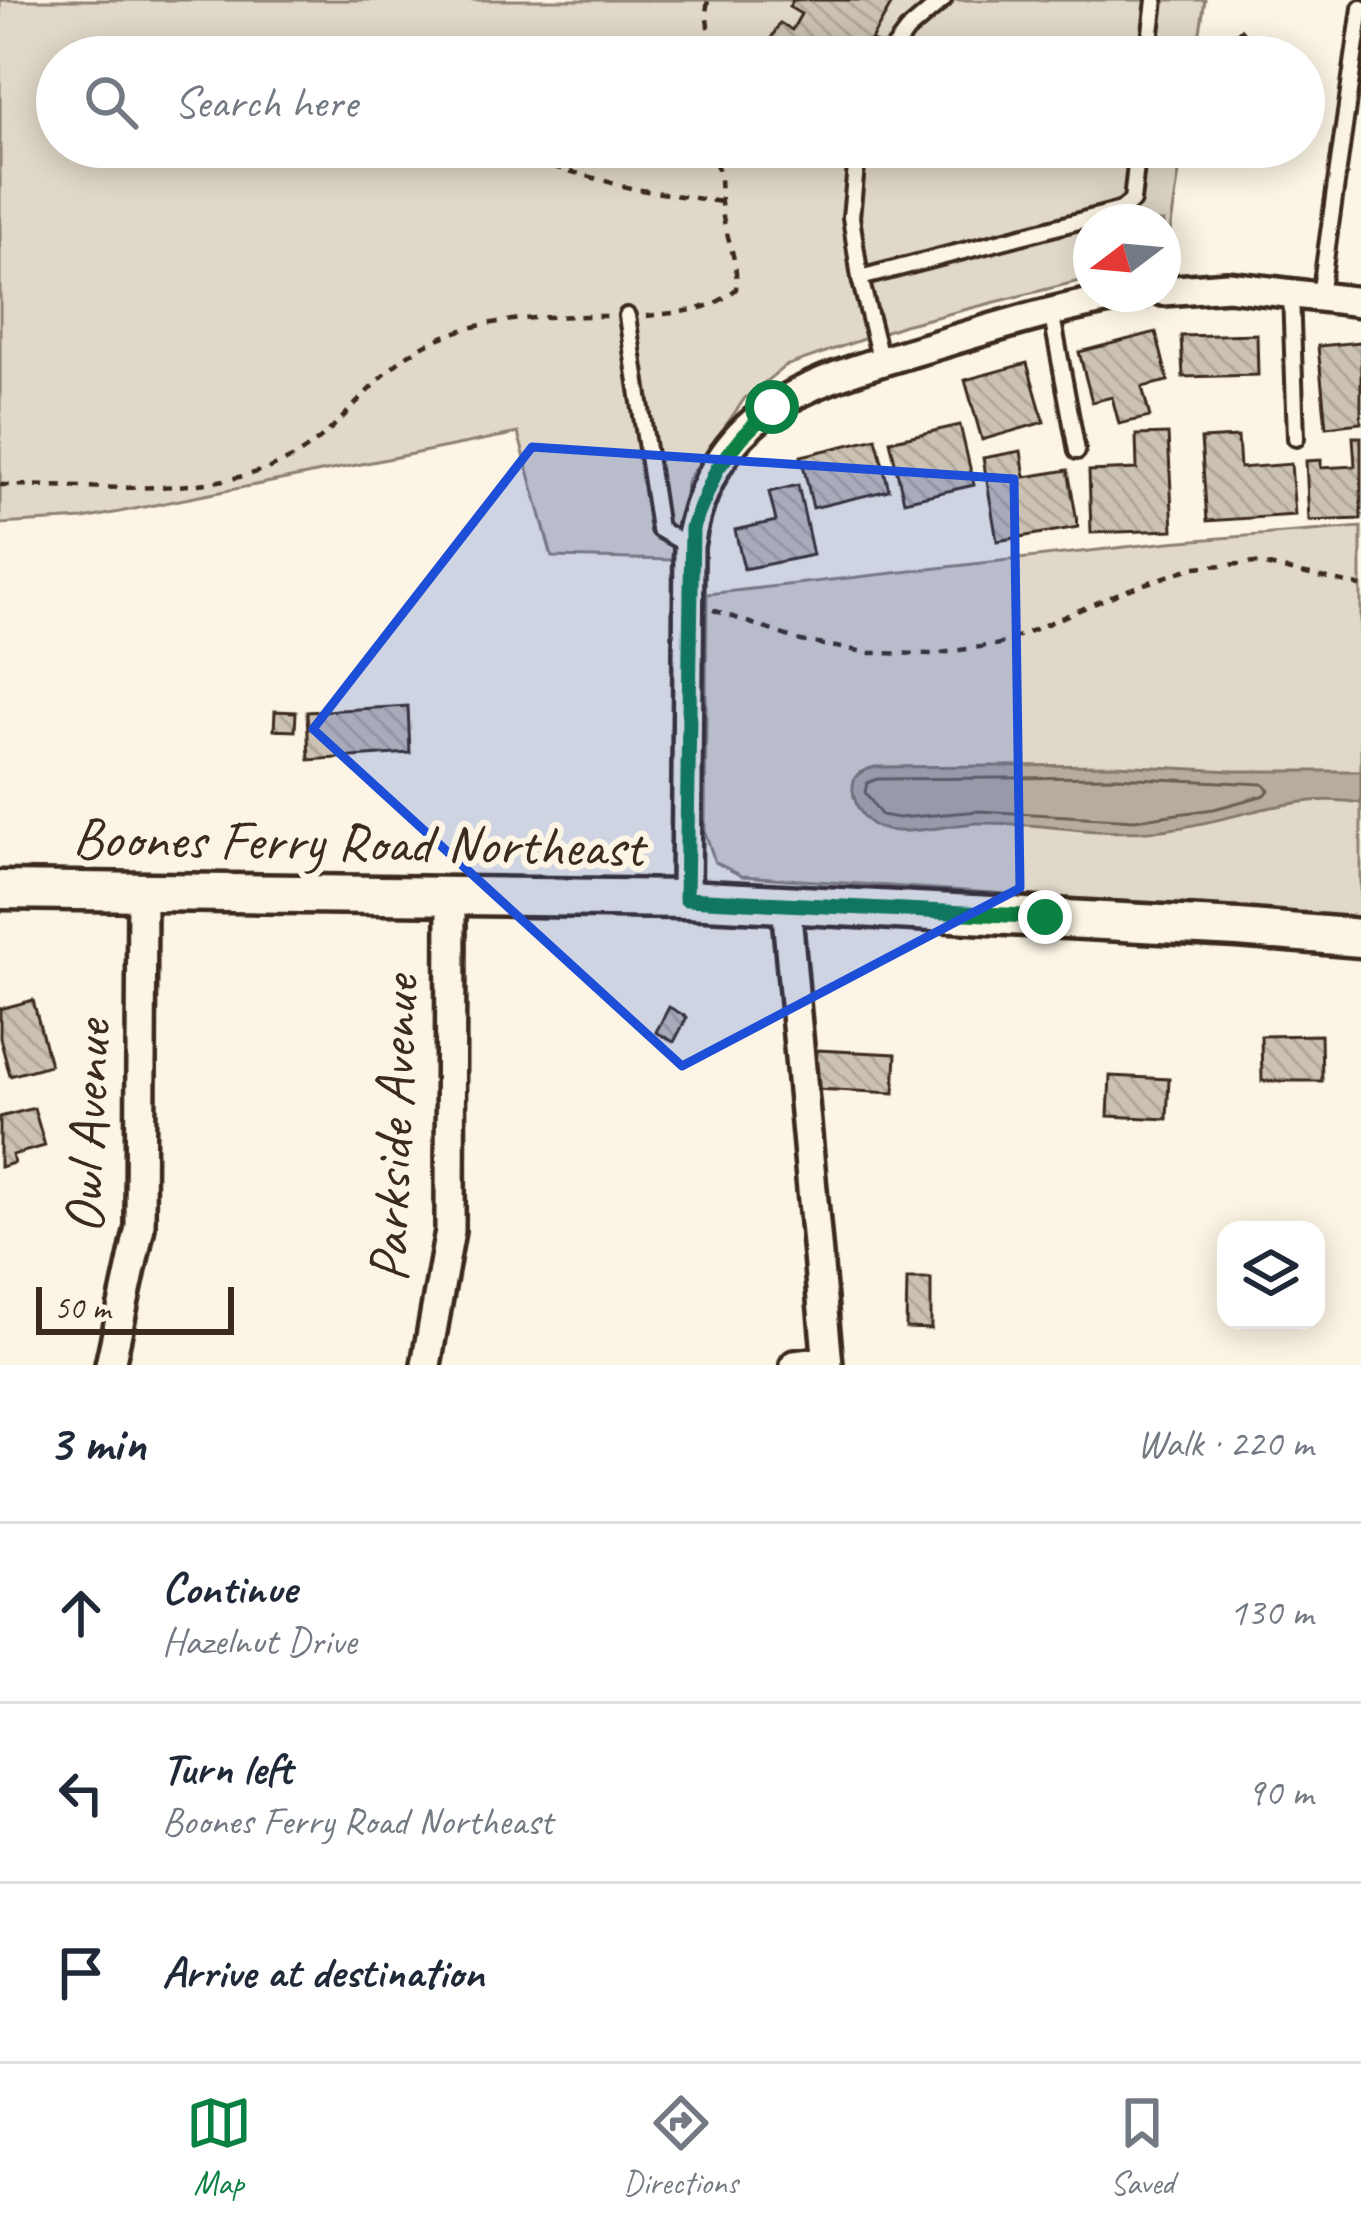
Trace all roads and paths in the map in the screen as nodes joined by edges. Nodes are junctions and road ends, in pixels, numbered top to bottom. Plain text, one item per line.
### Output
1 (709, 0) edge
2 (943, 0) edge
3 (1155, 0) edge
4 (1361, 8) edge
5 (709, 36) edge
6 (903, 36) edge
7 (1151, 36) edge
8 (558, 168) edge
9 (719, 168) edge
10 (856, 168) edge
11 (1136, 168) edge
12 (721, 202) junction
13 (1130, 204) edge
14 (1073, 228) edge
15 (860, 278) junction
16 (1181, 290) edge
17 (1291, 292) junction
18 (1320, 296) junction
19 (1361, 302) edge
20 (1073, 307) edge
21 (1051, 311) junction
22 (627, 316) junction
23 (881, 362) junction
24 (1296, 438) dead end
25 (1078, 452) dead end
26 (0, 485) edge
27 (689, 546) junction
28 (1361, 586) edge
29 (711, 609) dead end
30 (0, 890) edge
31 (142, 892) junction
32 (451, 896) junction
33 (686, 899) junction
34 (786, 904) junction
35 (1361, 938) edge
36 (827, 1363) edge
37 (110, 1365) edge
38 (426, 1365) edge
39 (795, 1365) edge

1 - 5 path
2 - 6 lane
3 - 7 lane
4 - 18 lane
8 - 12 path
9 - 12 path
10 - 15 lane
11 - 13 lane
12 - 22 path
14 - 15 lane
15 - 23 lane
16 - 17 street
17 - 18 street
17 - 24 lane
18 - 19 street
20 - 21 street
21 - 23 street
21 - 25 lane
22 - 26 path
22 - 27 lane
23 - 27 street
27 - 33 street
28 - 29 path
30 - 31 main road, Boones Ferry Road Northeast
31 - 32 main road, Boones Ferry Road Northeast
31 - 37 street, Owl Avenue
32 - 33 main road, Boones Ferry Road Northeast
32 - 38 street, Parkside Avenue
33 - 34 main road, Boones Ferry Road Northeast
34 - 35 main road, Boones Ferry Road Northeast
34 - 36 street
36 - 39 street

